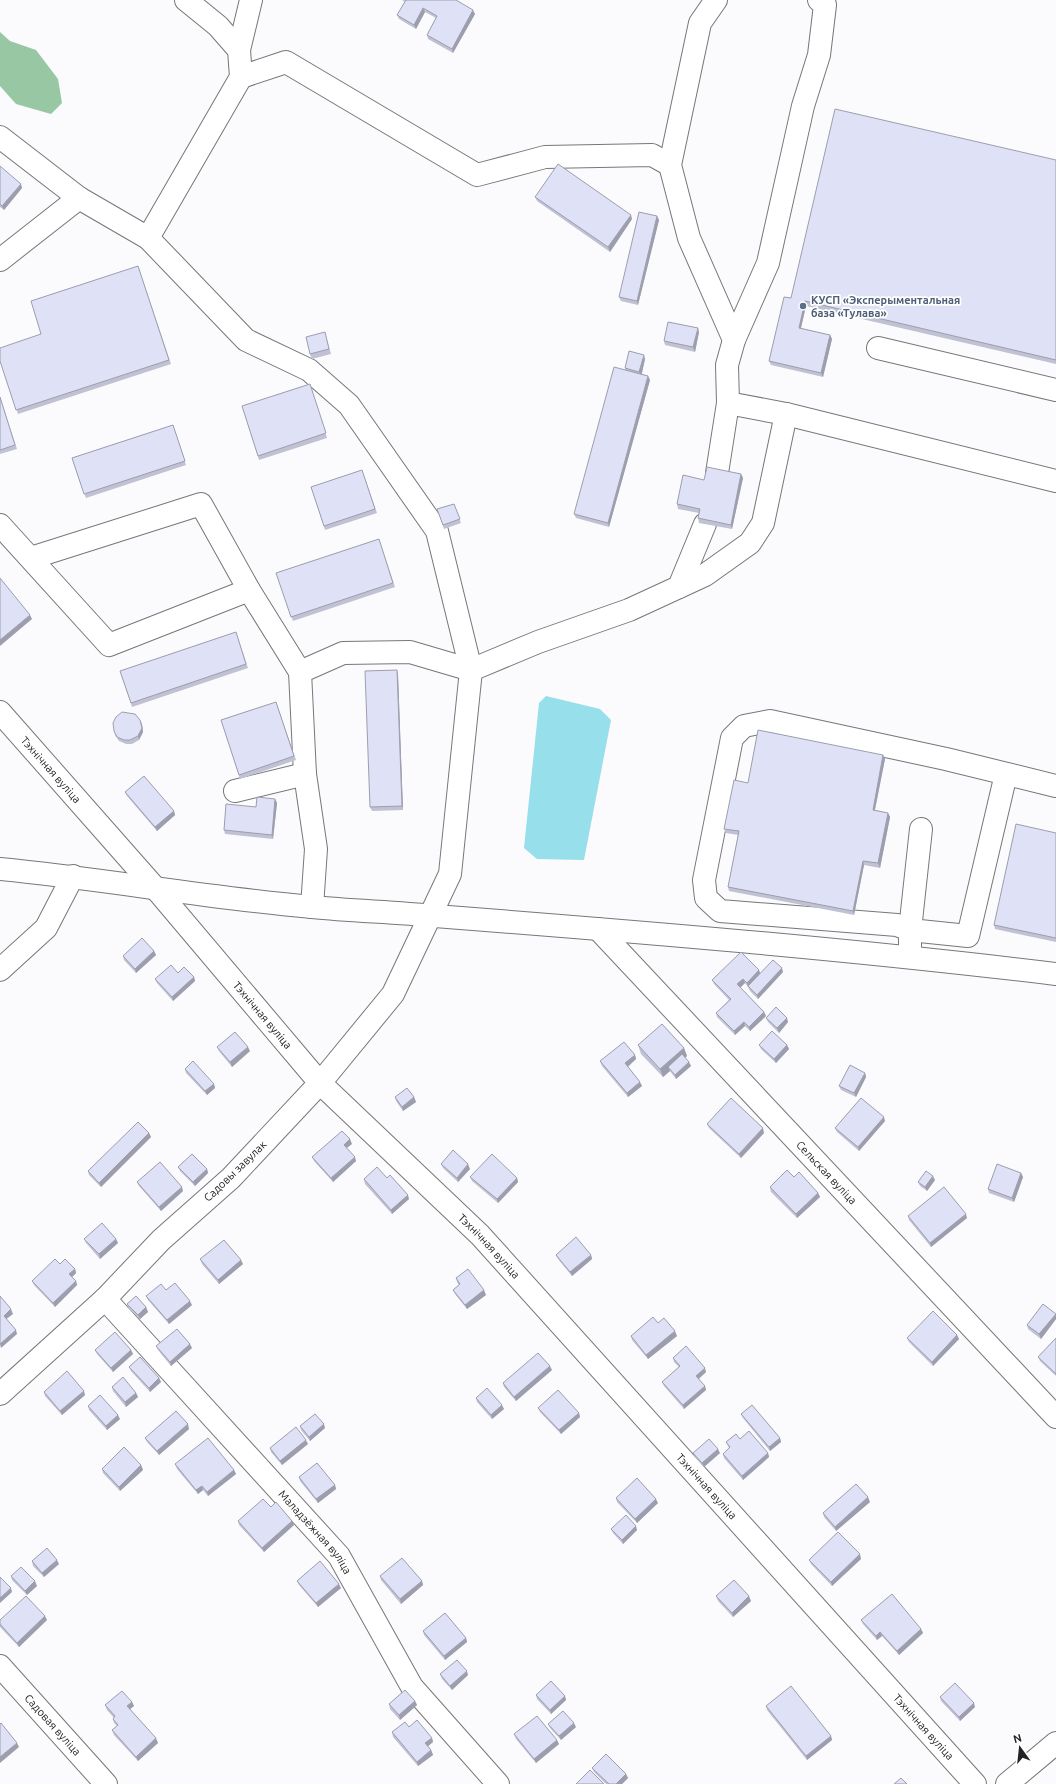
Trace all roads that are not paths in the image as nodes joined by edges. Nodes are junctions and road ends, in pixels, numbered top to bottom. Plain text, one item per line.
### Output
1 (186, 0) edge
2 (251, 0) edge
3 (716, 0) edge
4 (819, 0) edge
5 (240, 50) junction
6 (241, 77) junction
7 (0, 137) edge
8 (670, 165) junction
9 (79, 198) junction
10 (148, 238) junction
11 (0, 260) edge
12 (734, 340) junction
13 (878, 348) dead end
14 (1056, 390) edge
15 (728, 404) junction
16 (786, 414) junction
17 (717, 473) edge
18 (1056, 481) edge
19 (0, 524) edge
20 (705, 524) edge
21 (30, 558) junction
22 (679, 587) junction
23 (249, 590) junction
24 (471, 670) junction
25 (300, 672) junction
26 (0, 712) edge
27 (305, 774) junction
28 (1006, 774) junction
29 (1056, 786) edge
30 (235, 790) dead end
31 (921, 829) dead end
32 (0, 869) edge
33 (73, 876) junction
34 (156, 889) junction
35 (312, 907) junction
36 (430, 915) junction
37 (598, 929) junction
38 (910, 930) junction
39 (910, 956) junction
40 (0, 970) edge
41 (1056, 974) edge
42 (320, 1083) junction
43 (105, 1299) junction
44 (0, 1394) edge
45 (1056, 1417) edge
46 (0, 1666) edge
47 (1056, 1743) edge
48 (106, 1784) edge
49 (498, 1784) edge
50 (975, 1784) edge
51 (1007, 1784) edge

1 - 5 street
2 - 5 street
3 - 8 street
4 - 12 street
5 - 6 street
6 - 8 street
6 - 10 street
7 - 9 street, Садовы завулак
8 - 12 street
9 - 10 street, Садовы завулак
9 - 11 street
10 - 24 street, Садовы завулак
12 - 15 street
13 - 14 street
15 - 16 street
15 - 17 street
16 - 18 street
16 - 22 street
19 - 21 street
20 - 22 street
21 - 23 street
21 - 23 street
22 - 24 street
23 - 25 street
24 - 25 street
24 - 36 street, Садовы завулак
25 - 27 street
26 - 34 street, Тэхнічная вуліца
27 - 30 street
27 - 35 street
28 - 29 street
28 - 38 street
28 - 38 street
31 - 38 street
32 - 33 street
33 - 34 street
33 - 40 street
34 - 35 street
34 - 42 street, Тэхнічная вуліца
35 - 36 street
36 - 37 street
36 - 42 street, Садовы завулак
37 - 39 street
37 - 45 street, Сельская вуліца
38 - 39 street
39 - 41 street
42 - 43 street, Садовы завулак
42 - 50 street, Тэхнічная вуліца
43 - 44 street, Садовы завулак
43 - 49 street, Маладзёжная вуліца
46 - 48 street, Садовая вуліца
47 - 51 street

